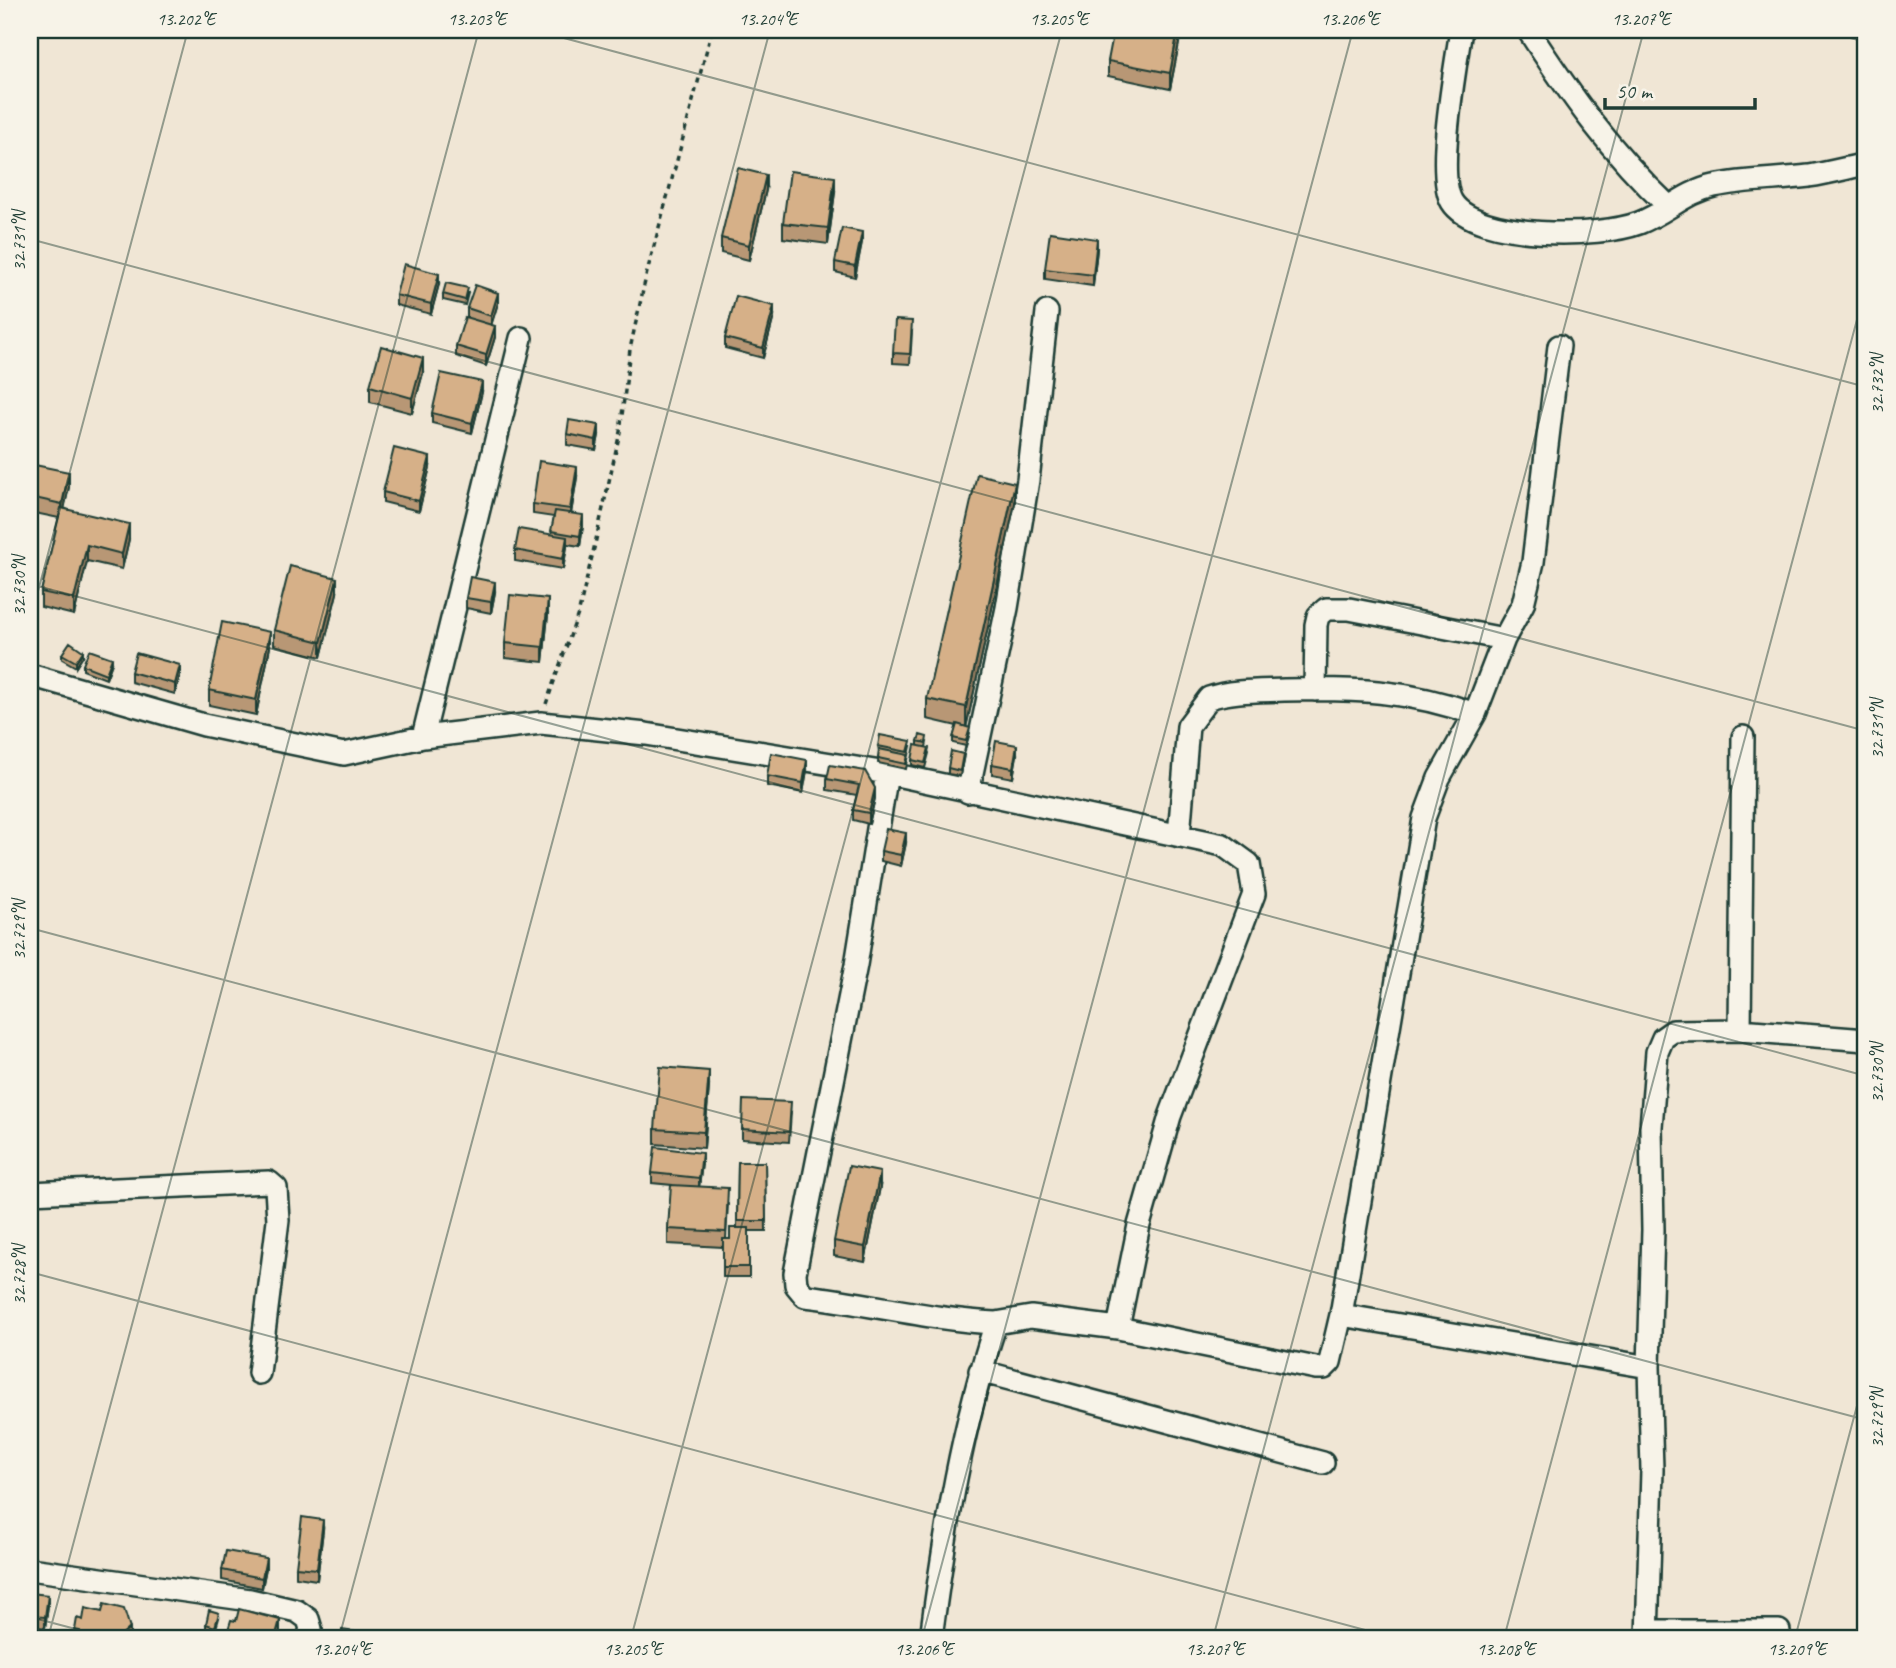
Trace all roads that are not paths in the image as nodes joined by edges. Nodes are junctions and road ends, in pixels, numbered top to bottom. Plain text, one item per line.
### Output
1 (1461, 30) edge
2 (1528, 30) edge
3 (1866, 164) edge
4 (1668, 206) junction
5 (1047, 312) dead end
6 (521, 338) dead end
7 (1559, 346) dead end
8 (1504, 639) junction
9 (30, 675) edge
10 (1315, 690) junction
11 (1475, 714) junction
12 (423, 737) junction
13 (1743, 737) dead end
14 (887, 773) junction
15 (968, 792) junction
16 (1179, 836) junction
17 (1740, 1030) junction
18 (1866, 1040) edge
19 (30, 1193) edge
20 (1341, 1315) junction
21 (996, 1323) junction
22 (1118, 1328) junction
23 (1649, 1367) junction
24 (980, 1371) junction
25 (259, 1373) dead end
26 (1323, 1462) dead end
27 (30, 1569) edge
28 (1779, 1631) dead end
29 (1647, 1635) edge
30 (308, 1638) edge
31 (931, 1638) edge

1 - 4 street
2 - 4 street
3 - 4 street
5 - 15 street
6 - 12 street
7 - 8 street
8 - 10 street
8 - 11 street
9 - 12 street
10 - 11 street
10 - 16 street
11 - 20 street
12 - 14 street
13 - 17 street
14 - 15 street
14 - 21 street
15 - 16 street
16 - 22 street
17 - 18 street
17 - 23 street
19 - 25 street
20 - 22 street
20 - 23 street
21 - 22 street
21 - 24 street
23 - 29 street
24 - 26 street
24 - 31 street
27 - 30 street
28 - 29 street

